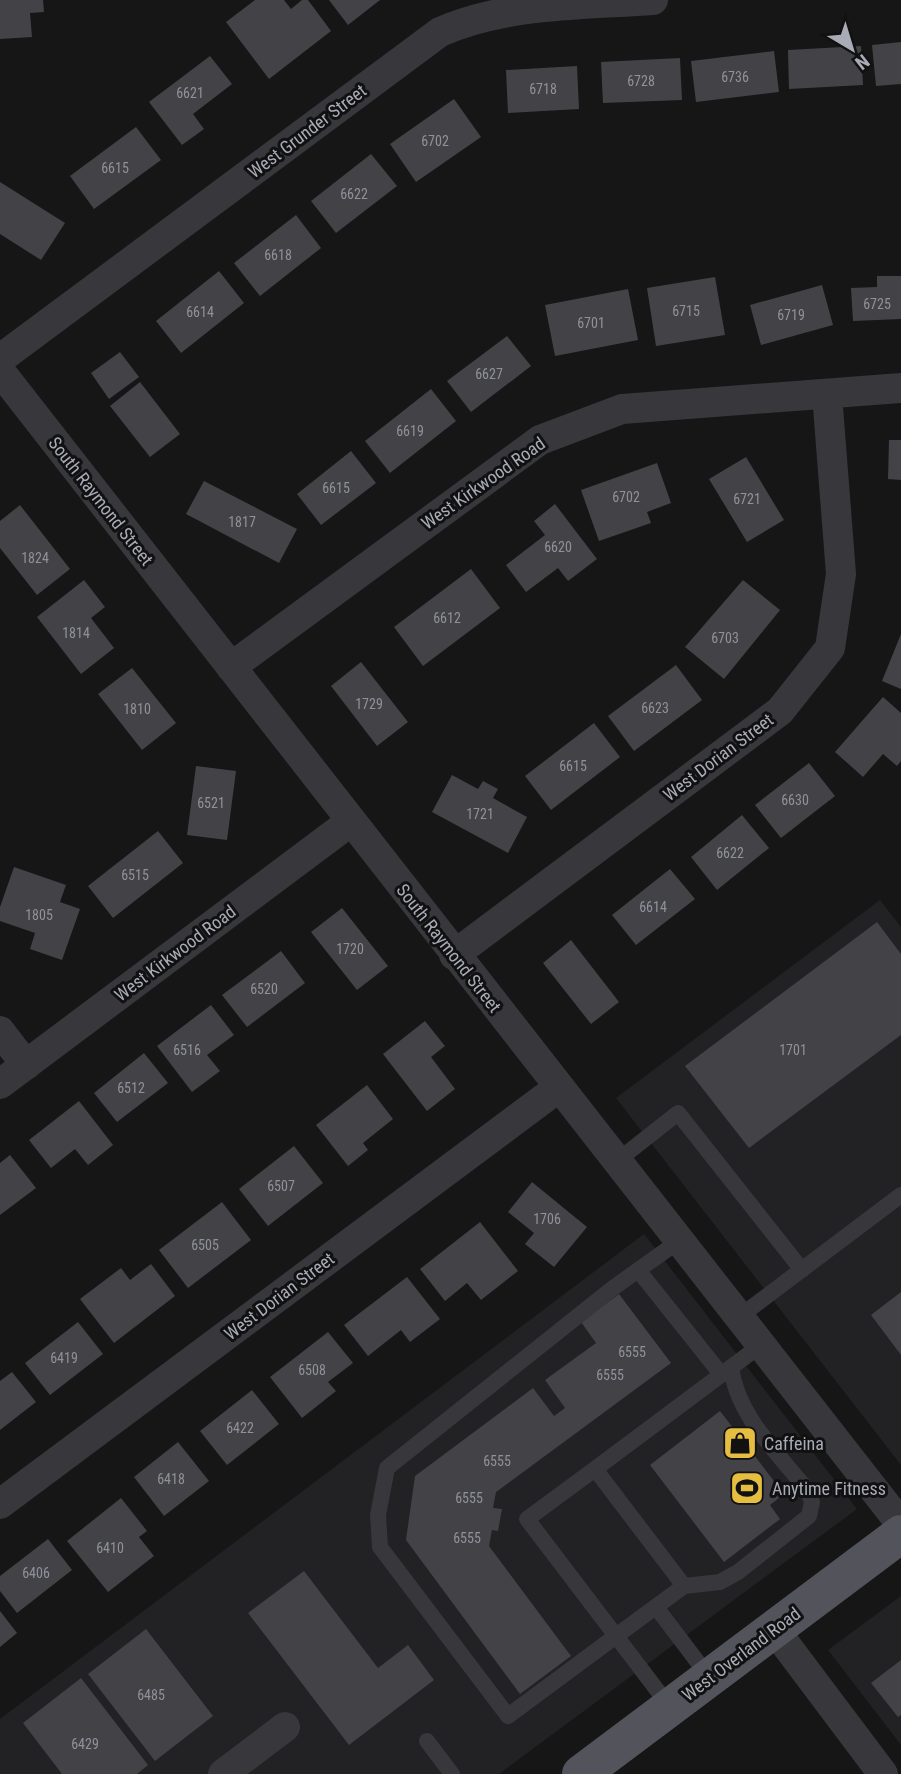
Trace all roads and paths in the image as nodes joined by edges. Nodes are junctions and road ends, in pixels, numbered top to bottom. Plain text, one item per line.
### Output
1 (653, 0) edge
2 (0, 359) edge
3 (0, 371) edge
4 (901, 388) edge
5 (827, 394) junction
6 (231, 667) junction
7 (350, 822) junction
8 (454, 955) junction
9 (0, 1031) edge
10 (26, 1065) junction
11 (0, 1084) edge
12 (558, 1088) junction
13 (617, 1161) junction
14 (901, 1195) edge
15 (679, 1241) junction
16 (638, 1270) junction
17 (802, 1270) junction
18 (739, 1317) junction
19 (761, 1345) junction
20 (726, 1371) junction
21 (594, 1469) junction
22 (0, 1504) edge
23 (901, 1524) edge
24 (901, 1534) edge
25 (684, 1586) junction
26 (656, 1607) junction
27 (774, 1629) junction
28 (616, 1636) junction
29 (709, 1678) junction
30 (670, 1707) junction
31 (285, 1727) dead end
32 (428, 1741) dead end
33 (223, 1774) edge
34 (452, 1774) edge
35 (581, 1774) edge
36 (883, 1774) edge

1 - 2 street, West Grunder Street
3 - 6 street, South Raymond Street
4 - 5 street, West Kirkwood Road
5 - 6 street, West Kirkwood Road
5 - 8 street, West Dorian Street
6 - 7 street, South Raymond Street
7 - 8 street, South Raymond Street
7 - 10 street, West Kirkwood Road
8 - 12 street, South Raymond Street
9 - 10 street
10 - 11 street, West Kirkwood Road
12 - 13 street, South Raymond Street
12 - 22 street, West Dorian Street
13 - 15 street, South Raymond Street
13 - 17 lane
14 - 17 lane
15 - 16 lane
15 - 18 street, South Raymond Street
16 - 20 lane
16 - 28 lane
17 - 18 lane
18 - 19 street, South Raymond Street
19 - 20 lane
19 - 23 street, South Raymond Street
20 - 21 lane
20 - 25 lane
21 - 25 lane
21 - 28 lane
24 - 27 main road, West Overland Road
25 - 26 lane
26 - 28 lane
26 - 29 lane
27 - 29 main road, West Overland Road
27 - 36 street
28 - 30 lane
29 - 30 main road, West Overland Road
30 - 35 main road, West Overland Road
31 - 33 street
32 - 34 lane

